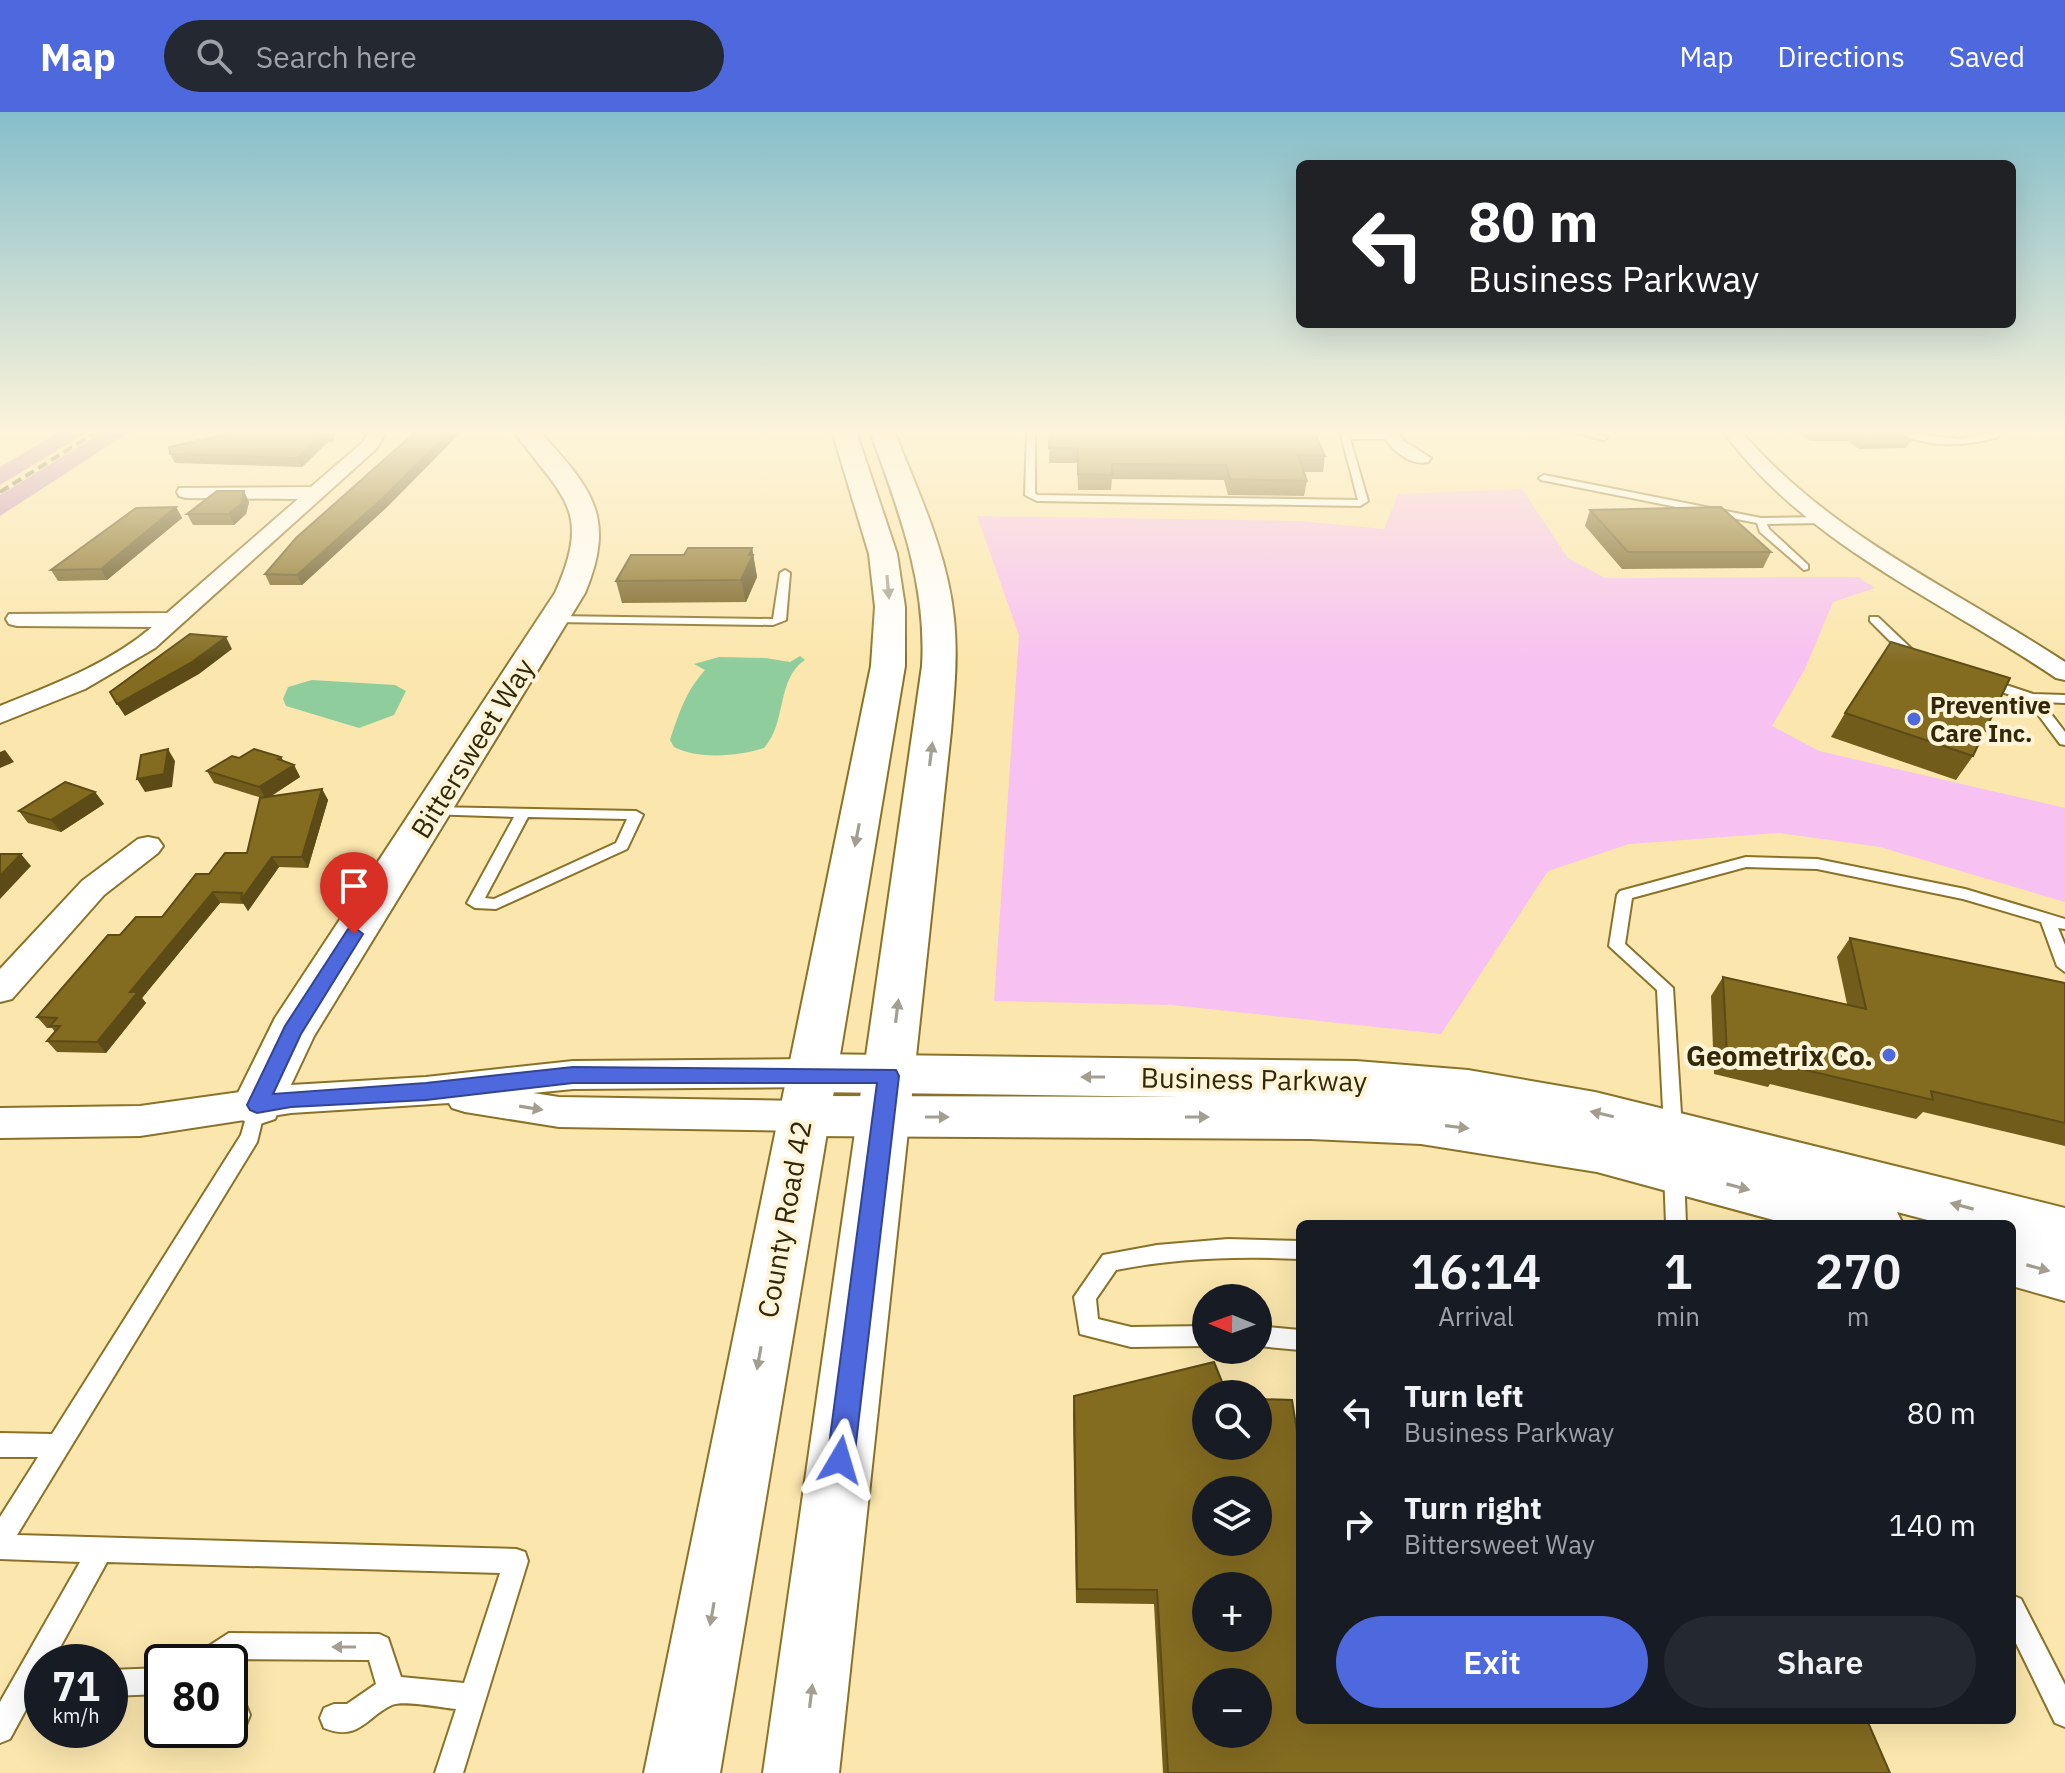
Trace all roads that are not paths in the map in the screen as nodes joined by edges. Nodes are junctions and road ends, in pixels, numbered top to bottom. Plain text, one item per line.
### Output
1 (298, 509) edge
2 (584, 509) edge
3 (869, 509) edge
4 (912, 509) edge
5 (1698, 509) edge
6 (1808, 509) edge
7 (1822, 520) junction
8 (1761, 521) junction
9 (1804, 567) dead end
10 (785, 573) dead end
11 (17, 619) dead end
12 (554, 619) junction
13 (1874, 619) dead end
14 (173, 620) junction
15 (1930, 664) edge
16 (2065, 673) edge
17 (1973, 678) edge
18 (2032, 698) junction
19 (2065, 699) edge
20 (0, 715) edge
21 (2065, 741) edge
22 (432, 811) junction
23 (523, 813) junction
24 (148, 846) dead end
25 (2047, 918) junction
26 (2065, 924) edge
27 (2065, 966) edge
28 (0, 990) edge
29 (807, 1095) junction
30 (886, 1096) junction
31 (257, 1105) junction
32 (0, 1123) edge
33 (1674, 1150) junction
34 (1676, 1220) edge
35 (1864, 1220) edge
36 (2008, 1220) edge
37 (2016, 1222) edge
38 (2065, 1232) edge
39 (1296, 1250) edge
40 (2016, 1262) edge
41 (2065, 1275) edge
42 (1192, 1336) edge
43 (1272, 1337) edge
44 (1296, 1340) edge
45 (0, 1445) edge
46 (59, 1446) junction
47 (0, 1540) edge
48 (0, 1547) edge
49 (101, 1549) junction
50 (2016, 1616) edge
51 (54, 1644) edge
52 (248, 1646) edge
53 (391, 1690) junction
54 (473, 1697) junction
55 (24, 1698) edge
56 (2065, 1713) edge
57 (334, 1718) dead end
58 (0, 1729) edge
59 (449, 1773) edge
60 (682, 1773) edge
61 (801, 1773) edge

1 - 14 street
2 - 12 main road, Bittersweet Way
3 -> 29 main road, County Road 42
30 -> 4 main road
5 - 8 lane
6 - 7 street
7 - 8 lane
7 - 16 street
8 - 9 lane
10 - 12 lane
11 - 14 street
12 - 22 main road, Bittersweet Way
13 - 15 lane
14 - 20 street
17 - 18 lane
18 - 19 lane
18 - 21 lane
22 - 23 lane
22 - 31 main road, Bittersweet Way
23 - 23 lane
24 - 28 street
25 - 26 lane
25 - 27 lane
25 - 33 lane
29 - 30 main road, Business Parkway
29 - 31 street, Business Parkway
29 -> 60 main road, County Road 42
30 - 33 main road, Business Parkway
61 -> 30 main road
31 - 32 street, Business Parkway
31 - 46 lane
33 - 34 lane
33 -> 35 main road, Business Parkway
36 -> 33 main road, Business Parkway
38 -> 37 main road, Business Parkway
39 - 42 lane
40 -> 41 main road
43 - 44 lane
45 - 46 lane
46 - 47 lane
48 - 49 lane
49 - 51 lane
49 - 54 lane
50 - 56 lane
53 -> 52 lane
53 - 54 lane
53 - 57 lane
54 - 59 lane
55 - 58 lane

